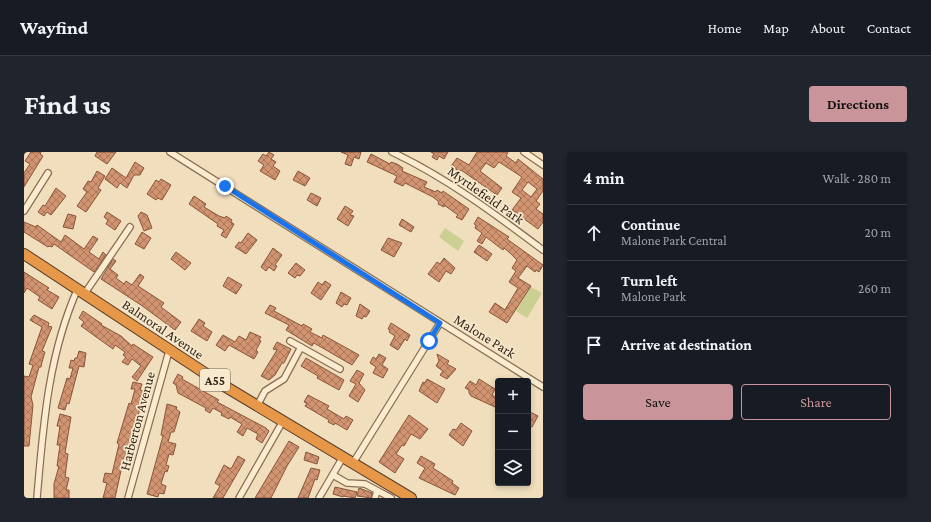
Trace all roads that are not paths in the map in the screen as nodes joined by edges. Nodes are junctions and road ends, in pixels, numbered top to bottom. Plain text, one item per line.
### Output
1 (170, 152) edge
2 (392, 152) edge
3 (524, 152) edge
4 (543, 165) edge
5 (48, 173) dead end
6 (24, 211) edge
7 (130, 227) dead end
8 (543, 250) edge
9 (24, 254) edge
10 (81, 291) junction
11 (440, 323) junction
12 (290, 341) dead end
13 (301, 347) junction
14 (169, 350) junction
15 (340, 369) dead end
16 (543, 387) edge
17 (257, 406) junction
18 (283, 421) junction
19 (343, 457) junction
20 (354, 463) junction
21 (333, 475) junction
22 (378, 491) junction
23 (37, 498) edge
24 (128, 498) edge
25 (239, 498) edge
26 (319, 498) edge
27 (375, 498) edge
28 (391, 498) edge
29 (411, 498) edge

1 - 11 street, Malone Park
2 - 8 street, Myrtlefield Park
3 - 4 street
5 - 6 street
7 - 10 street
9 - 10 highway, Balmoral Avenue / A55
10 - 14 highway, Balmoral Avenue / A55
10 - 23 street
11 - 16 street, Malone Park
11 - 20 street
12 - 13 street
13 - 15 street
13 - 17 street
14 - 17 highway, Balmoral Avenue / A55
14 - 24 street, Harberton Avenue
17 - 18 highway, Balmoral Avenue / A55
18 - 19 highway, Balmoral Avenue / A55
18 - 25 street
19 - 20 highway, Balmoral Avenue / A55
19 - 21 street
20 - 29 highway, Balmoral Avenue / A55
21 - 22 street
21 - 26 street
22 - 27 street
22 - 28 street

